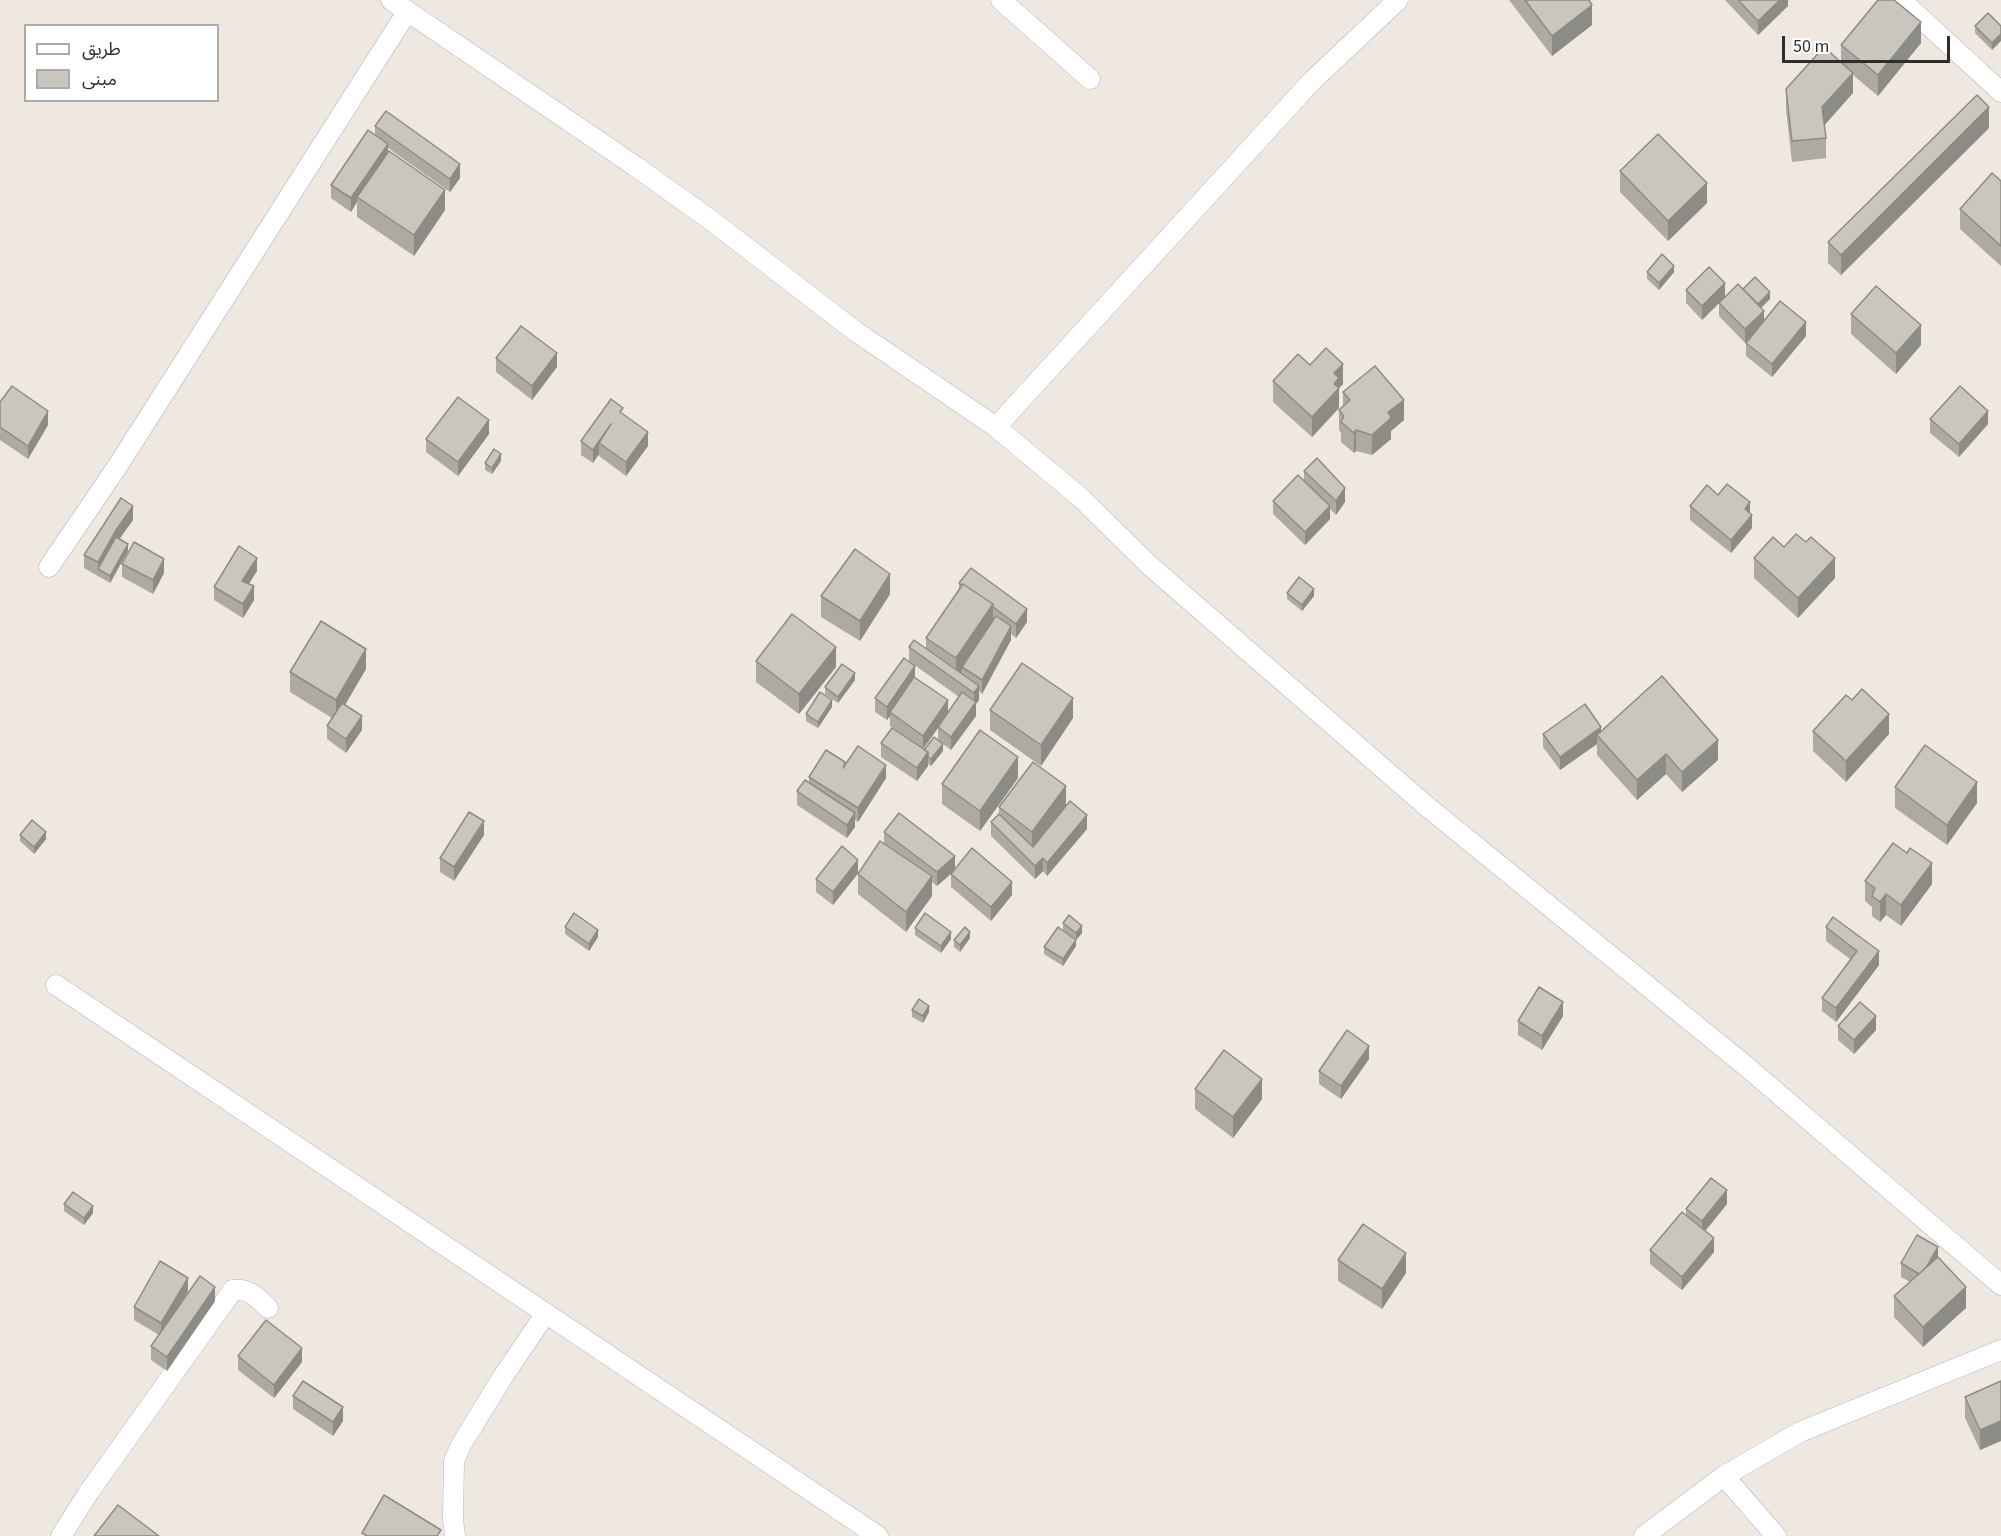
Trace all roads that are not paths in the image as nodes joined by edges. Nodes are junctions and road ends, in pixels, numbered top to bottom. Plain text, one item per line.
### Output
1 (392, 0) edge
2 (1001, 0) edge
3 (1398, 0) edge
4 (1901, 0) edge
5 (407, 12) junction
6 (1090, 79) dead end
7 (2001, 92) edge
8 (996, 427) junction
9 (48, 567) dead end
10 (56, 986) dead end
11 (2001, 1286) edge
12 (268, 1308) dead end
13 (546, 1313) junction
14 (2001, 1350) edge
15 (1724, 1476) junction
16 (61, 1536) edge
17 (455, 1536) edge
18 (878, 1536) edge
19 (1644, 1536) edge
20 (1776, 1536) edge

1 - 5 street
2 - 6 street
3 - 8 street
4 - 7 street
5 - 8 street
5 - 9 street
8 - 11 street
10 - 13 street
12 - 16 street
13 - 17 street
13 - 18 street
14 - 15 street
15 - 19 street
15 - 20 street

